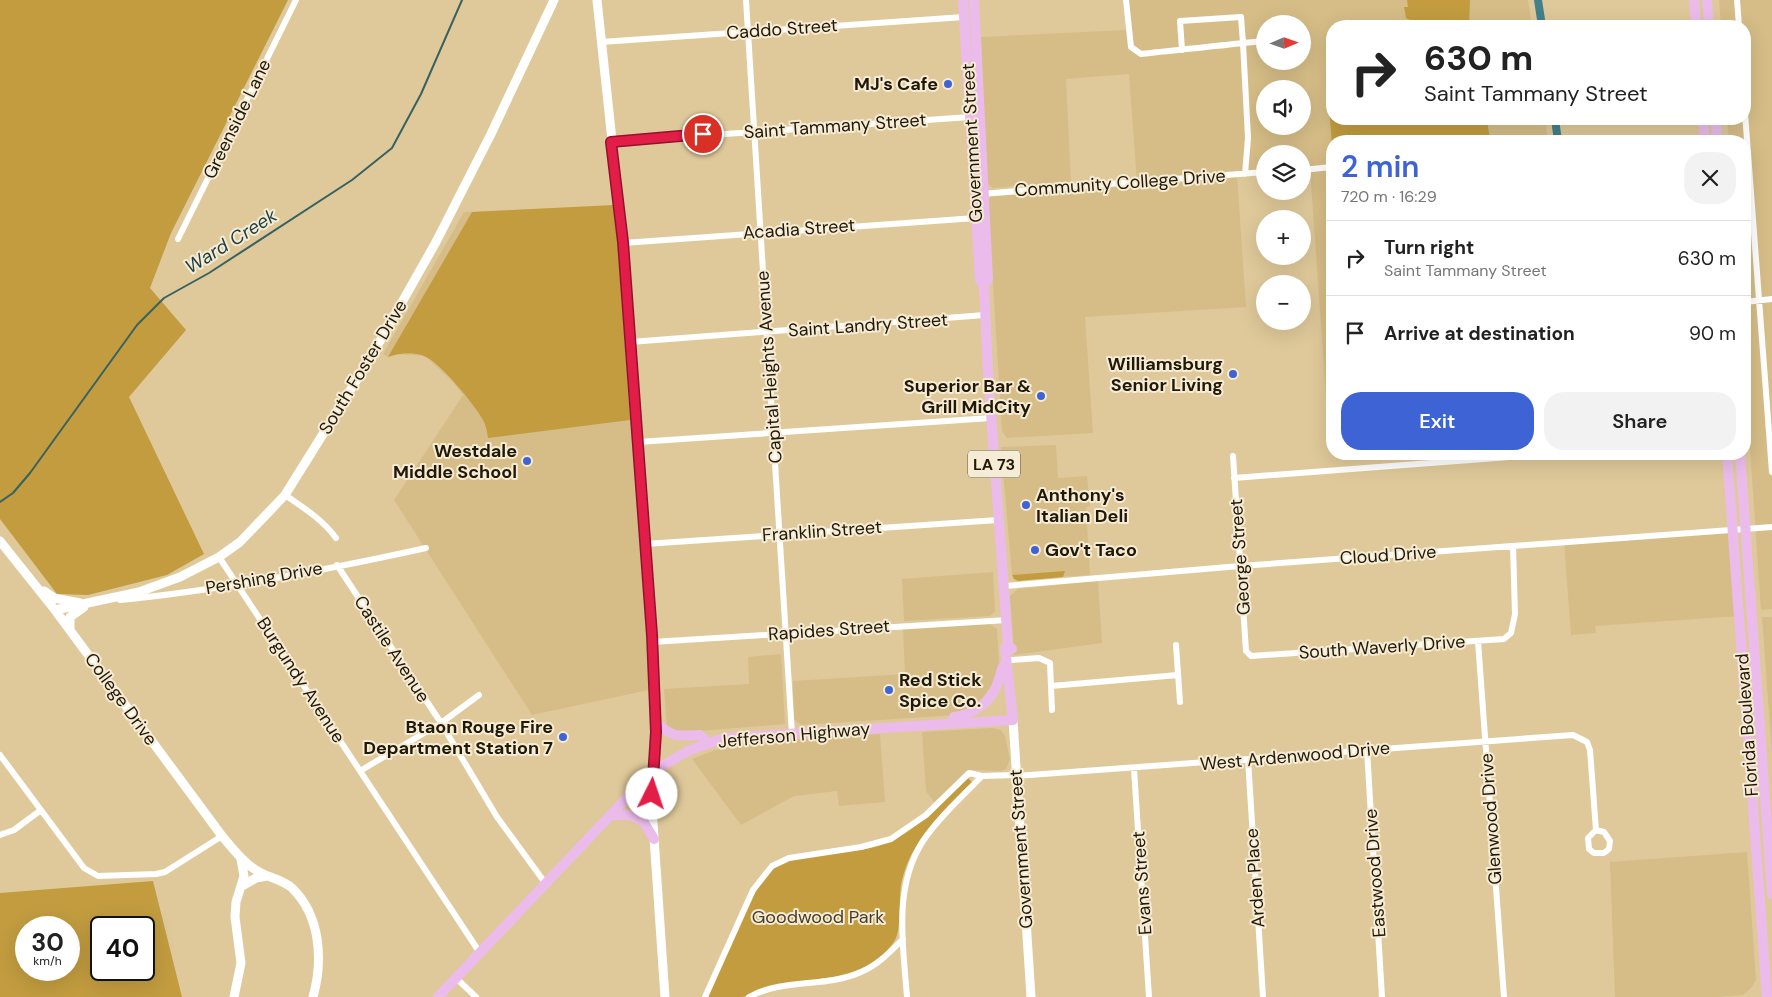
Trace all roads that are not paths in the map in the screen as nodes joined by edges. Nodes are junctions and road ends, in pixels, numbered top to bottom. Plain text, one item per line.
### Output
1 (296, 0) edge
2 (554, 0) edge
3 (596, 0) edge
4 (746, 0) edge
5 (963, 0) edge
6 (974, 0) edge
7 (1126, 0) edge
8 (1694, 0) edge
9 (1707, 0) edge
10 (1737, 0) edge
11 (964, 17) junction
12 (1696, 20) edge
13 (1709, 20) edge
14 (1739, 20) edge
15 (748, 31) junction
16 (601, 42) junction
17 (1256, 42) edge
18 (1243, 43) junction
19 (1182, 50) junction
20 (970, 118) junction
21 (754, 132) junction
22 (611, 142) junction
23 (1326, 168) edge
24 (1311, 169) edge
25 (1256, 173) edge
26 (1245, 174) junction
27 (979, 194) junction
28 (1751, 199) edge
29 (976, 218) junction
30 (761, 232) junction
31 (178, 239) dead end
32 (623, 242) junction
33 (986, 248) junction
34 (984, 284) junction
35 (1772, 299) edge
36 (1758, 300) junction
37 (1751, 301) edge
38 (985, 315) junction
39 (767, 332) junction
40 (630, 342) junction
41 (991, 418) junction
42 (774, 434) junction
43 (638, 442) junction
44 (1233, 456) dead end
45 (1470, 460) edge
46 (1727, 460) edge
47 (1740, 460) edge
48 (1772, 472) edge
49 (1234, 478) junction
50 (285, 495) junction
51 (998, 520) junction
52 (1772, 527) edge
53 (1745, 529) junction
54 (1733, 530) junction
55 (780, 534) junction
56 (336, 538) dead end
57 (0, 541) edge
58 (645, 544) junction
59 (1513, 546) junction
60 (426, 548) dead end
61 (219, 557) junction
62 (337, 565) junction
63 (1240, 566) junction
64 (29, 577) junction
65 (238, 583) junction
66 (1004, 586) junction
67 (101, 602) junction
68 (90, 603) junction
69 (55, 610) junction
70 (1007, 620) junction
71 (70, 630) junction
72 (786, 634) junction
73 (1478, 641) junction
74 (652, 642) junction
75 (1176, 645) dead end
76 (1251, 656) joint
77 (1009, 662) junction
78 (1178, 675) junction
79 (1051, 686) junction
80 (479, 695) dead end
81 (1180, 702) dead end
82 (1052, 710) dead end
83 (1013, 720) junction
84 (656, 722) junction
85 (441, 723) junction
86 (951, 723) junction
87 (792, 734) junction
88 (1485, 742) junction
89 (708, 743) junction
90 (1367, 750) junction
91 (0, 755) edge
92 (1248, 759) junction
93 (1134, 769) junction
94 (360, 771) junction
95 (653, 773) junction
96 (982, 776) junction
97 (1016, 776) junction
98 (41, 810) junction
99 (610, 815) junction
100 (1596, 830) dead end
101 (0, 835) edge
102 (222, 836) junction
103 (654, 839) junction
104 (1768, 844) junction
105 (1756, 845) junction
106 (241, 859) junction
107 (267, 876) junction
108 (546, 884) junction
109 (242, 886) junction
110 (1772, 894) edge
111 (903, 939) junction
112 (480, 953) junction
113 (456, 978) junction
114 (234, 997) edge
115 (314, 997) edge
116 (438, 997) edge
117 (476, 997) edge
118 (665, 997) edge
119 (705, 997) edge
120 (748, 997) edge
121 (907, 997) edge
122 (1031, 997) edge
123 (1149, 997) edge
124 (1263, 997) edge
125 (1382, 997) edge
126 (1504, 997) edge
127 (1767, 997) edge

1 - 31 street, Greenside Lane
2 - 50 street, South Foster Drive
3 - 16 street
4 - 15 street, Capital Heights Avenue
5 - 11 main road, Government Street / LA 73
6 - 27 main road, Government Street / LA 73
7 - 19 street
8 - 12 main road
9 - 13 main road
10 - 14 street
11 - 15 street, Caddo Street
11 - 20 main road, Government Street / LA 73
15 - 16 street, Caddo Street
15 - 21 street, Capital Heights Avenue
16 - 22 street
17 - 18 street
18 - 19 street
18 - 19 street
18 - 26 street
20 - 21 street, Saint Tammany Street
20 - 27 main road, Government Street / LA 73
21 - 22 street, Saint Tammany Street
21 - 30 street, Capital Heights Avenue
22 - 32 street
23 - 24 street
25 - 26 street, Community College Drive
26 - 27 street, Community College Drive
27 - 29 main road, Government Street / LA 73
27 - 33 main road, Government Street / LA 73
28 - 36 street
29 - 30 street, Acadia Street
29 - 33 main road
29 - 34 main road, Government Street / LA 73
30 - 32 street, Acadia Street
30 - 39 street, Capital Heights Avenue
32 - 40 street
33 - 34 main road, Government Street / LA 73
34 - 38 main road, Government Street / LA 73
35 - 36 street
36 - 37 street
36 - 48 street
38 - 39 street, Saint Landry Street
38 - 41 main road, Government Street / LA 73
39 - 40 street, Saint Landry Street
39 - 42 street, Capital Heights Avenue
40 - 43 street
41 - 42 street
41 - 51 main road, Government Street / LA 73
42 - 43 street
42 - 55 street, Capital Heights Avenue
43 - 58 street
44 - 49 street, George Street
45 - 49 street
46 - 54 main road, Florida Boulevard
47 - 53 main road, Florida Boulevard
49 - 63 street, George Street
50 - 56 street
50 - 61 street, South Foster Drive
51 - 55 street, Franklin Street
51 - 66 main road, Government Street / LA 73
52 - 53 street, Cloud Drive
53 - 54 street, Cloud Drive
53 - 104 main road, Florida Boulevard
54 - 59 street, Cloud Drive
54 - 105 main road, Florida Boulevard
55 - 58 street, Franklin Street
55 - 72 street, Capital Heights Avenue
57 - 64 street, College Drive
58 - 74 street
59 - 63 street, Cloud Drive
59 - 73 street, South Waverly Drive
60 - 62 street, Pershing Drive
61 - 65 street, Burgundy Avenue
61 - 67 street, South Foster Drive
62 - 65 street, Pershing Drive
62 - 85 street, Castile Avenue
63 - 66 street, Cloud Drive
63 - 76 street, George Street
64 - 68 street
64 - 69 street, College Drive
65 - 67 street, Pershing Drive
65 - 94 street, Burgundy Avenue
66 - 70 main road, Government Street / LA 73
67 - 68 street, South Foster Drive
68 - 69 street, South Foster Drive
68 - 71 street
69 - 71 street, College Drive
70 - 72 street, Rapides Street
70 - 77 main road, Government Street / LA 73
71 - 102 street, College Drive
72 - 74 street, Rapides Street
72 - 87 street, Capital Heights Avenue
73 - 76 street, South Waverly Drive
73 - 88 street, Glenwood Drive
74 - 84 street
75 - 78 street
77 - 79 street
77 - 83 main road, Government Street
77 - 86 main road
78 - 79 street
78 - 81 street
79 - 82 street
80 - 85 street
83 - 86 main road, Jefferson Highway
83 - 97 street, Government Street
84 - 89 main road
84 - 95 street
85 - 94 street
85 - 108 street, Castile Avenue
86 - 87 main road, Jefferson Highway
87 - 89 main road, Jefferson Highway
88 - 90 street, West Ardenwood Drive
88 - 100 street, West Ardenwood Drive
88 - 126 street, Glenwood Drive
89 - 95 main road, Jefferson Highway
90 - 92 street, West Ardenwood Drive
90 - 125 street, Eastwood Drive
91 - 98 street
92 - 93 street, West Ardenwood Drive
92 - 124 street, Arden Place
93 - 97 street, West Ardenwood Drive
93 - 123 street, Evans Street
94 - 112 street, Burgundy Avenue
95 - 99 main road, Jefferson Highway
95 - 103 street
96 - 97 street, West Ardenwood Drive
96 - 111 street
96 - 119 street, West Ardenwood Drive
97 - 122 street, Government Street
98 - 101 street
98 - 102 street
99 - 103 main road
99 - 108 main road, Jefferson Highway
102 - 106 street, College Drive
103 - 118 street
104 - 105 main road
104 - 110 main road, Florida Boulevard
105 - 127 main road, Florida Boulevard
106 - 107 street, College Drive
106 - 109 street
107 - 109 street
107 - 115 street, College Drive
108 - 112 main road, Jefferson Highway
109 - 114 street
111 - 120 street
111 - 121 street
112 - 113 main road, Jefferson Highway
113 - 116 main road, Jefferson Highway
113 - 117 street

